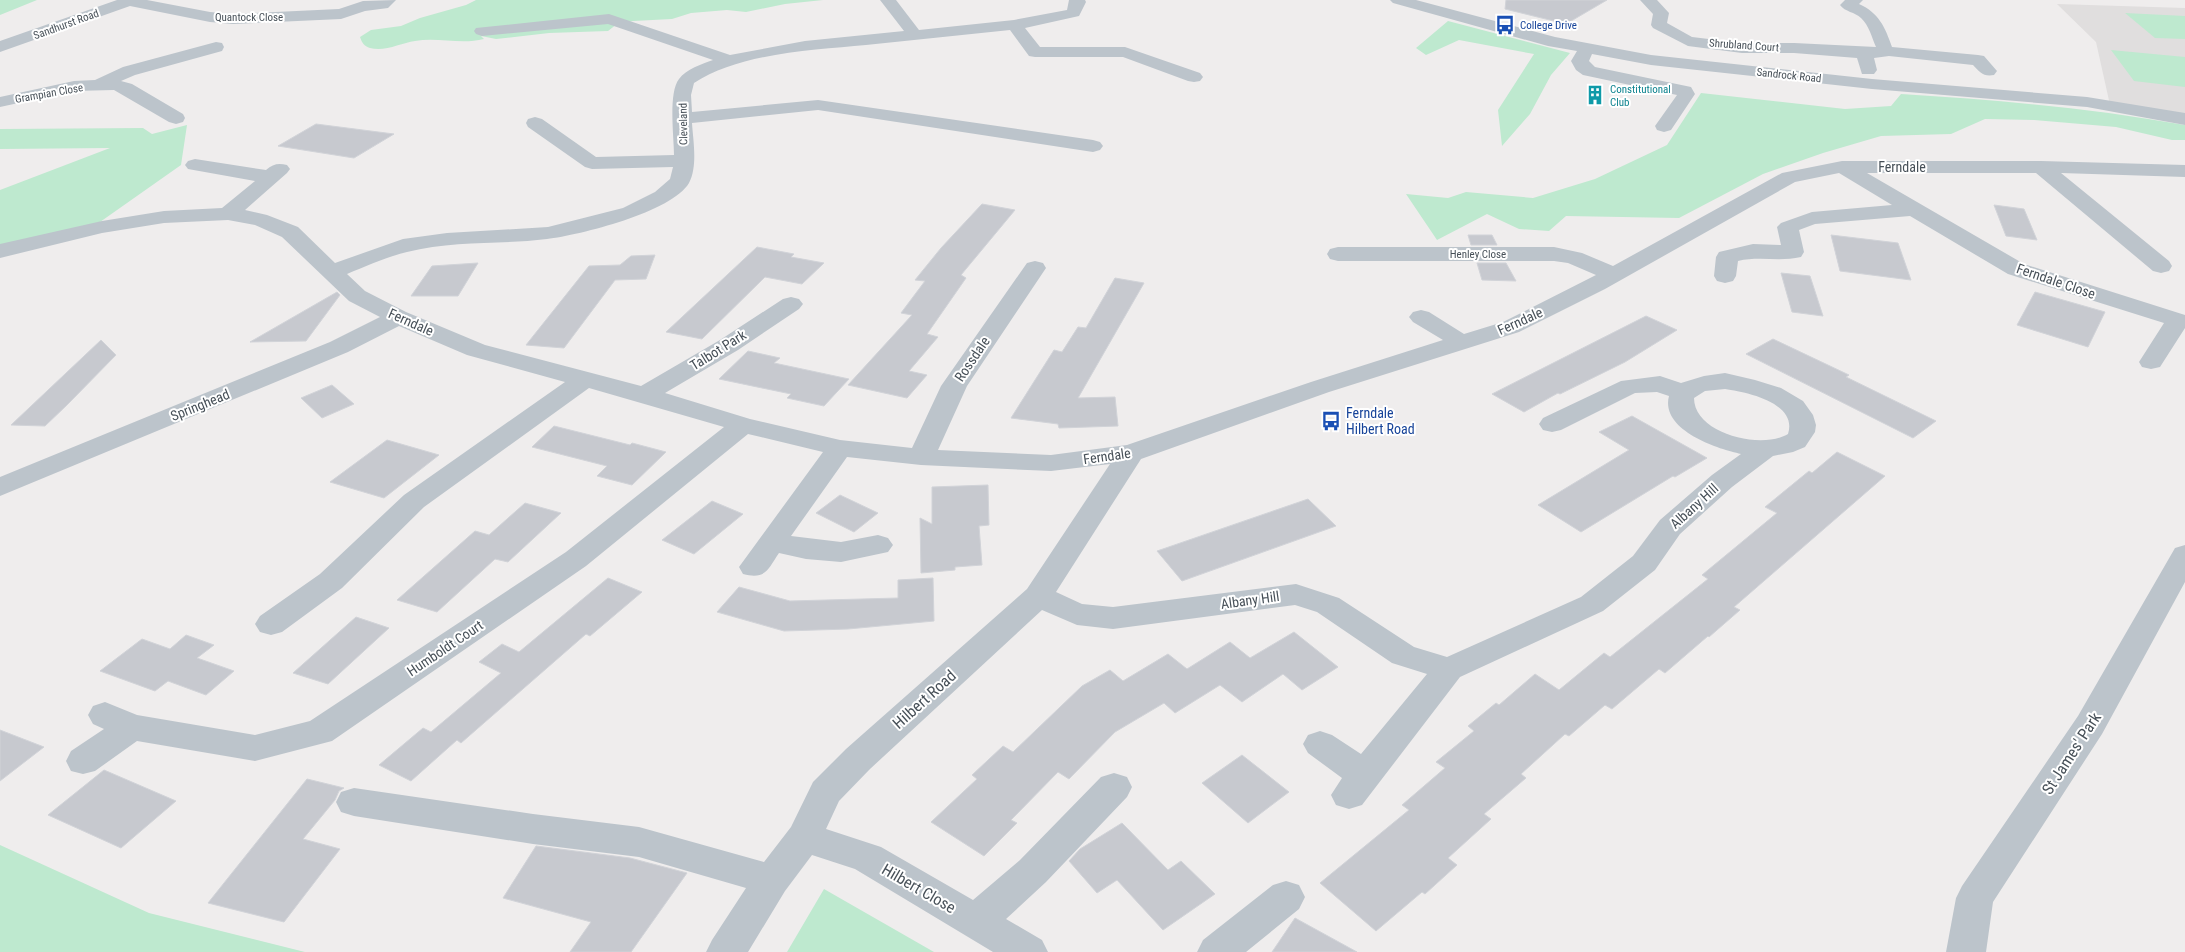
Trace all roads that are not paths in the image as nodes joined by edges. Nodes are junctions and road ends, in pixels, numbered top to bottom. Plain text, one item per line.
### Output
1 (388, 0) edge
2 (888, 0) edge
3 (1077, 0) edge
4 (1398, 0) edge
5 (1648, 0) edge
6 (1855, 0) edge
7 (130, 1) edge
8 (1014, 25) junction
9 (482, 32) dead end
10 (915, 35) junction
11 (216, 47) dead end
12 (0, 48) edge
13 (1586, 49) junction
14 (1886, 51) junction
15 (1864, 53) junction
16 (729, 60) junction
17 (1988, 71) dead end
18 (1194, 77) dead end
19 (1872, 84) junction
20 (99, 86) junction
21 (0, 102) edge
22 (176, 118) dead end
23 (682, 118) junction
24 (2185, 119) edge
25 (535, 123) dead end
26 (1664, 126) dead end
27 (1093, 146) dead end
28 (684, 162) junction
29 (195, 165) dead end
30 (1842, 167) junction
31 (2041, 168) junction
32 (2185, 171) edge
33 (1915, 209) junction
34 (228, 214) junction
35 (0, 251) edge
36 (1338, 254) dead end
37 (2161, 266) dead end
38 (1035, 268) dead end
39 (330, 272) junction
40 (1614, 274) junction
41 (1725, 276) dead end
42 (791, 304) dead end
43 (398, 317) junction
44 (1421, 318) dead end
45 (2181, 321) edge
46 (1460, 344) junction
47 (2151, 362) dead end
48 (585, 379) junction
49 (1684, 393) junction
50 (644, 395) junction
51 (1552, 424) dead end
52 (743, 425) junction
53 (840, 448) junction
54 (1765, 449) junction
55 (1132, 453) junction
56 (921, 457) junction
57 (0, 487) edge
58 (773, 542) junction
59 (878, 545) dead end
60 (2185, 555) edge
61 (754, 567) dead end
62 (1038, 596) junction
63 (271, 624) dead end
64 (1449, 669) junction
65 (1320, 744) dead end
66 (83, 761) dead end
67 (1114, 787) dead end
68 (354, 802) dead end
69 (804, 837) junction
70 (772, 880) junction
71 (1286, 897) dead end
72 (976, 921) junction
73 (726, 952) edge
74 (1028, 952) edge
75 (1217, 952) edge
76 (1966, 952) edge

1 - 7 street, Quantock Close
2 - 10 street
3 - 8 street, Cleveland
4 - 13 street, Sandrock Road
5 - 15 street, Shrubland Court
6 - 14 street
7 - 12 street, Sandhurst Road
8 - 10 street, Cleveland
8 - 18 street
9 - 16 street
10 - 16 street, Cleveland
11 - 20 street, Grampian Close
13 - 19 street, Sandrock Road
13 - 26 street
14 - 15 street, Shrubland Court
14 - 17 street, Shrubland Court
15 - 19 street
16 - 23 street, Cleveland
19 - 24 street, Sandrock Road
20 - 21 street, Grampian Close
20 - 22 street, Grampian Close
23 - 27 street
23 - 28 street, Cleveland
25 - 28 street
28 - 39 street, Cleveland
29 - 34 street
30 - 31 street, Ferndale
30 - 33 street, Ferndale Close
30 - 40 street, Ferndale
31 - 32 street, Ferndale
31 - 37 street
33 - 41 street
33 - 45 street, Ferndale Close
34 - 35 street, Ferndale
34 - 39 street, Ferndale
36 - 40 street, Henley Close
38 - 56 street, Rossdale
39 - 43 street, Ferndale
40 - 46 street, Ferndale
42 - 50 street, Talbot Park
43 - 48 street, Ferndale
43 - 57 street, Springhead
44 - 46 street
45 - 47 street, Ferndale Close
46 - 55 street, Ferndale
48 - 50 street, Ferndale
48 - 63 street
49 - 51 street
49 - 54 street, Albany Hill
49 - 54 street, Albany Hill
50 - 52 street, Ferndale
52 - 53 street, Ferndale
52 - 66 street, Humboldt Court
53 - 56 street, Ferndale
53 - 58 street
54 - 64 street, Albany Hill
55 - 56 street, Ferndale
55 - 62 street, Hilbert Road
58 - 59 street
58 - 61 street
60 - 76 street, St James' Park
62 - 64 street, Albany Hill
62 - 69 street, Hilbert Road
64 - 65 street, Albany Hill
67 - 72 street
68 - 70 street
69 - 70 street, Hilbert Road
69 - 72 street, Hilbert Close
70 - 73 street, Hilbert Road
71 - 75 street
72 - 74 street, Hilbert Close

